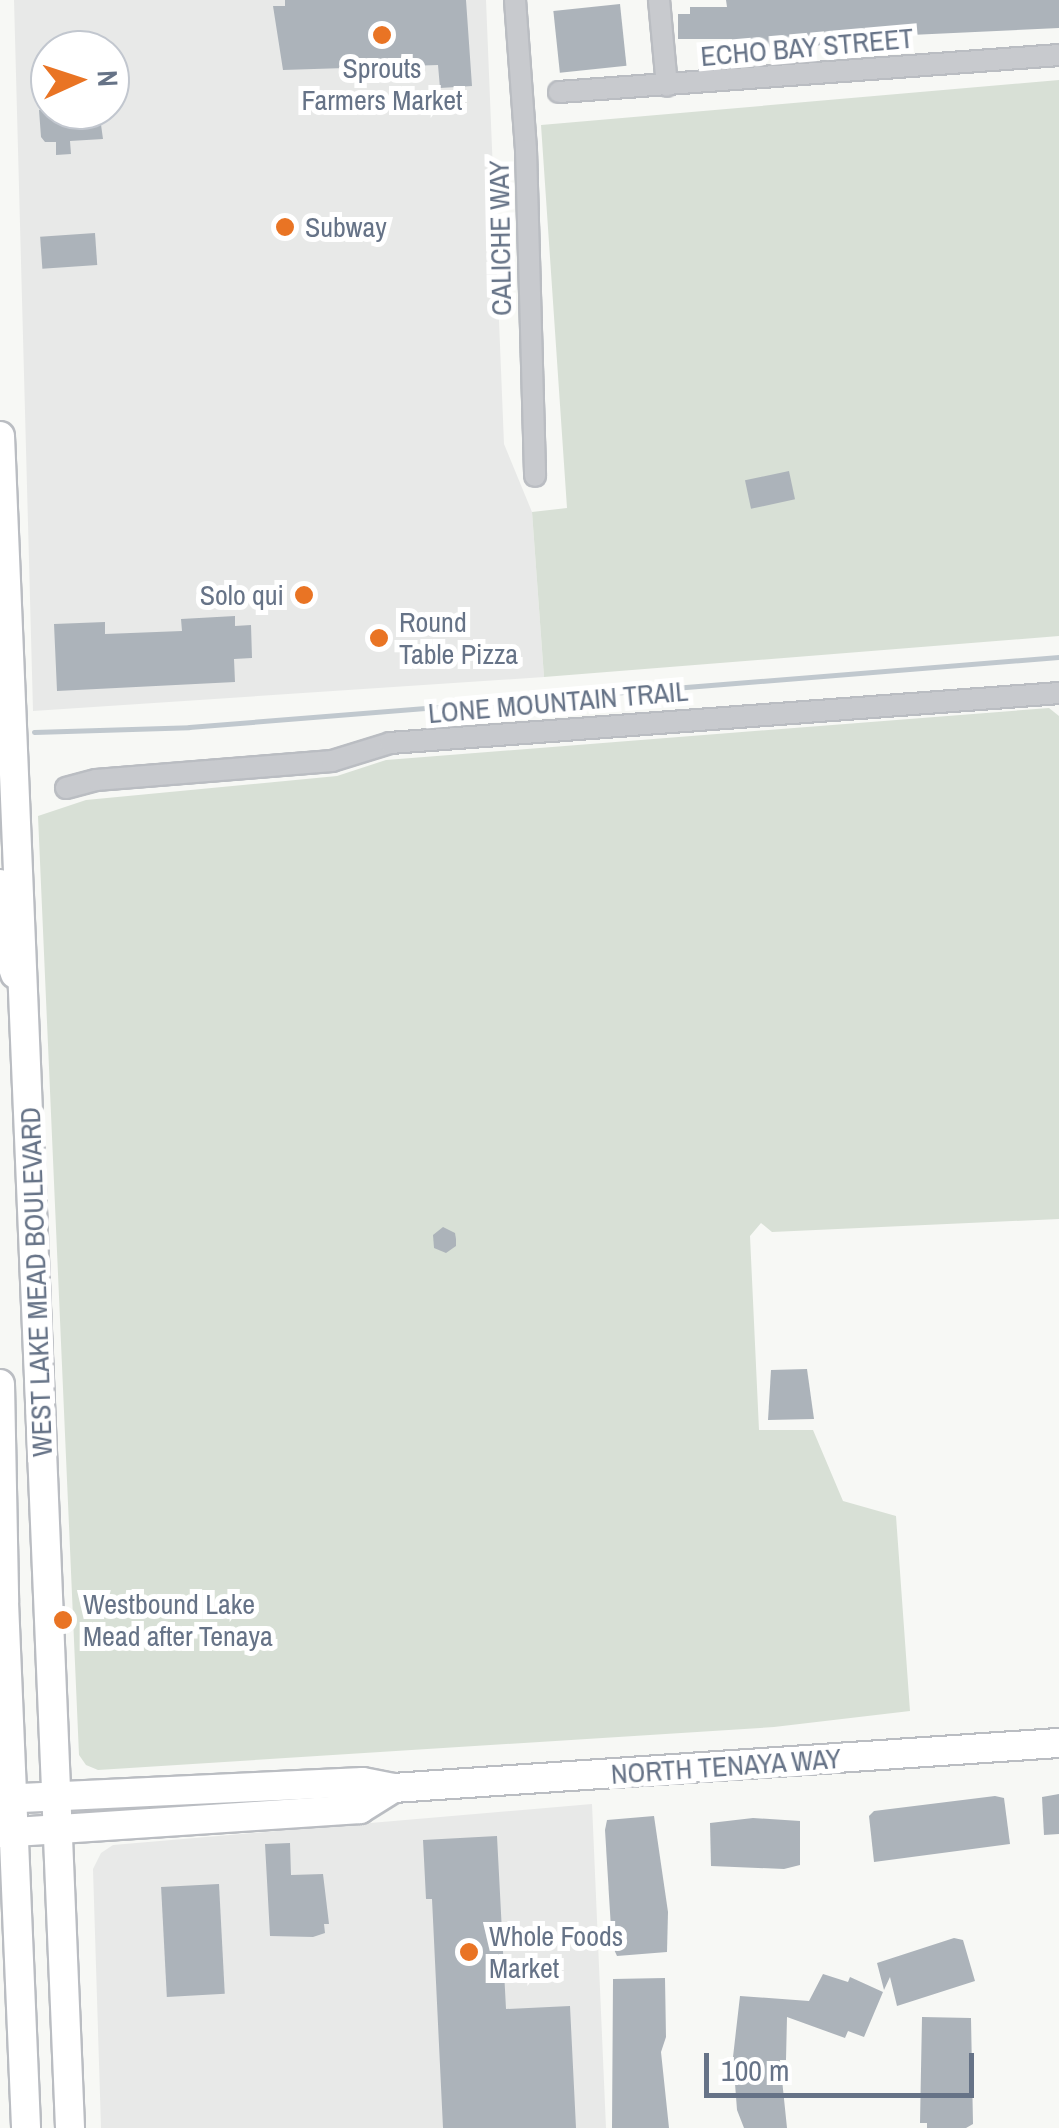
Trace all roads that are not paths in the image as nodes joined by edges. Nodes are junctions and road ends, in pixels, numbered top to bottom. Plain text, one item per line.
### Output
1 (516, 0) edge
2 (659, 0) edge
3 (1059, 54) edge
4 (666, 86) junction
5 (558, 92) dead end
6 (0, 436) edge
7 (535, 476) dead end
8 (2, 520) edge
9 (1059, 693) edge
10 (17, 787) junction
11 (66, 788) dead end
12 (0, 815) edge
13 (0, 884) edge
14 (26, 1009) junction
15 (39, 1368) junction
16 (0, 1370) edge
17 (0, 1384) edge
18 (1059, 1743) edge
19 (392, 1788) junction
20 (57, 1797) junction
21 (6, 1799) edge
22 (58, 1829) junction
23 (6, 1832) edge
24 (23, 2046) junction
25 (26, 2128) edge
26 (44, 2128) edge
27 (70, 2128) edge

1 - 7 street, CALICHE WAY
2 - 4 street
3 - 4 street, ECHO BAY STREET
4 - 5 street, ECHO BAY STREET
6 - 8 main road, WEST LAKE MEAD BOULEVARD
8 - 10 main road, WEST LAKE MEAD BOULEVARD
9 - 11 street, LONE MOUNTAIN TRAIL
10 - 12 main road
10 - 14 main road, WEST LAKE MEAD BOULEVARD
13 - 14 main road
14 - 15 main road, WEST LAKE MEAD BOULEVARD
15 - 16 main road
15 - 20 main road, WEST LAKE MEAD BOULEVARD
17 - 21 main road, WEST LAKE MEAD BOULEVARD
18 - 19 main road, NORTH TENAYA WAY
19 - 20 main road, NORTH TENAYA WAY
19 - 22 main road, NORTH TENAYA WAY
20 - 21 main road, NORTH TENAYA WAY
20 - 22 main road, WEST LAKE MEAD BOULEVARD
21 - 23 main road, WEST LAKE MEAD BOULEVARD
22 - 23 main road, NORTH TENAYA WAY
22 - 27 main road, WEST LAKE MEAD BOULEVARD
23 - 24 main road, WEST LAKE MEAD BOULEVARD
24 - 25 main road, WEST LAKE MEAD BOULEVARD
24 - 26 main road

